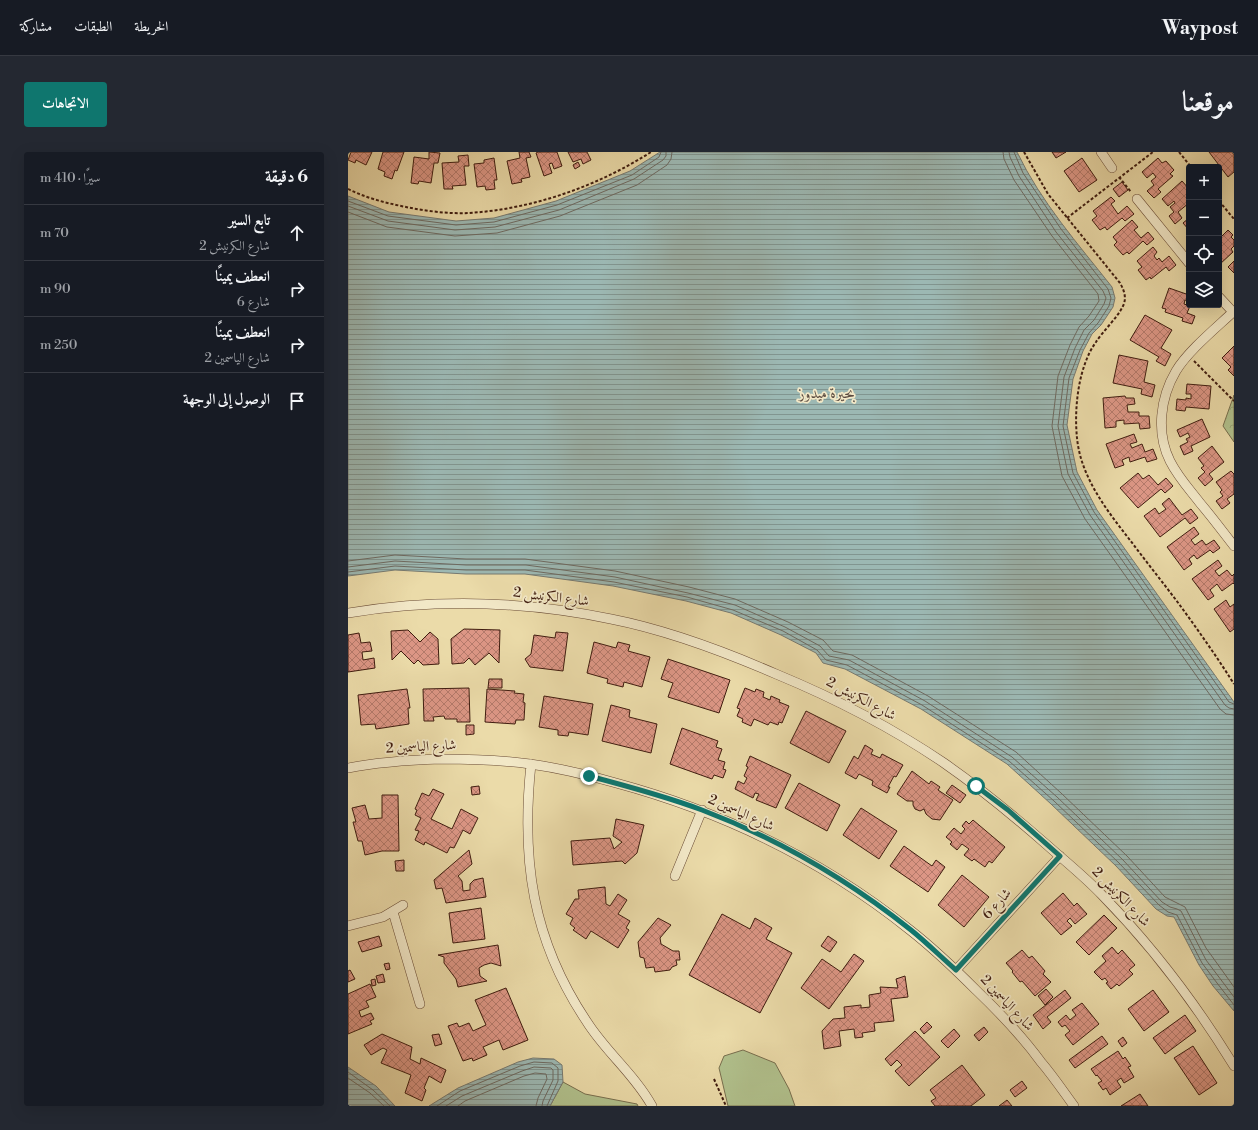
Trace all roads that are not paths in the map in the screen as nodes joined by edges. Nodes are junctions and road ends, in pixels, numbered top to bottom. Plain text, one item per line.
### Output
1 (1101, 152) edge
2 (1112, 168) road end
3 (1136, 199) road end
4 (1186, 259) edge
5 (1222, 300) edge
6 (1233, 312) edge
7 (1234, 546) edge
8 (348, 613) edge
9 (531, 764) junction
10 (348, 768) edge
11 (702, 810) junction
12 (1060, 856) junction
13 (675, 876) dead end
14 (403, 906) dead end
15 (393, 912) junction
16 (348, 926) edge
17 (956, 970) junction
18 (420, 1004) dead end
19 (1234, 1066) edge
20 (652, 1106) edge
21 (1074, 1106) edge

1 - 2 street
3 - 4 street
5 - 6 street
6 - 7 street
8 - 12 street, شارع الكرنيش 2
9 - 10 street, شارع الياسمين 2
9 - 11 street, شارع الياسمين 2
9 - 20 street
11 - 13 street
11 - 17 street, شارع الياسمين 2
12 - 17 street, شارع 6
12 - 19 street, شارع الكرنيش 2
14 - 15 street
15 - 16 street
15 - 18 street
17 - 21 street, شارع الياسمين 2

